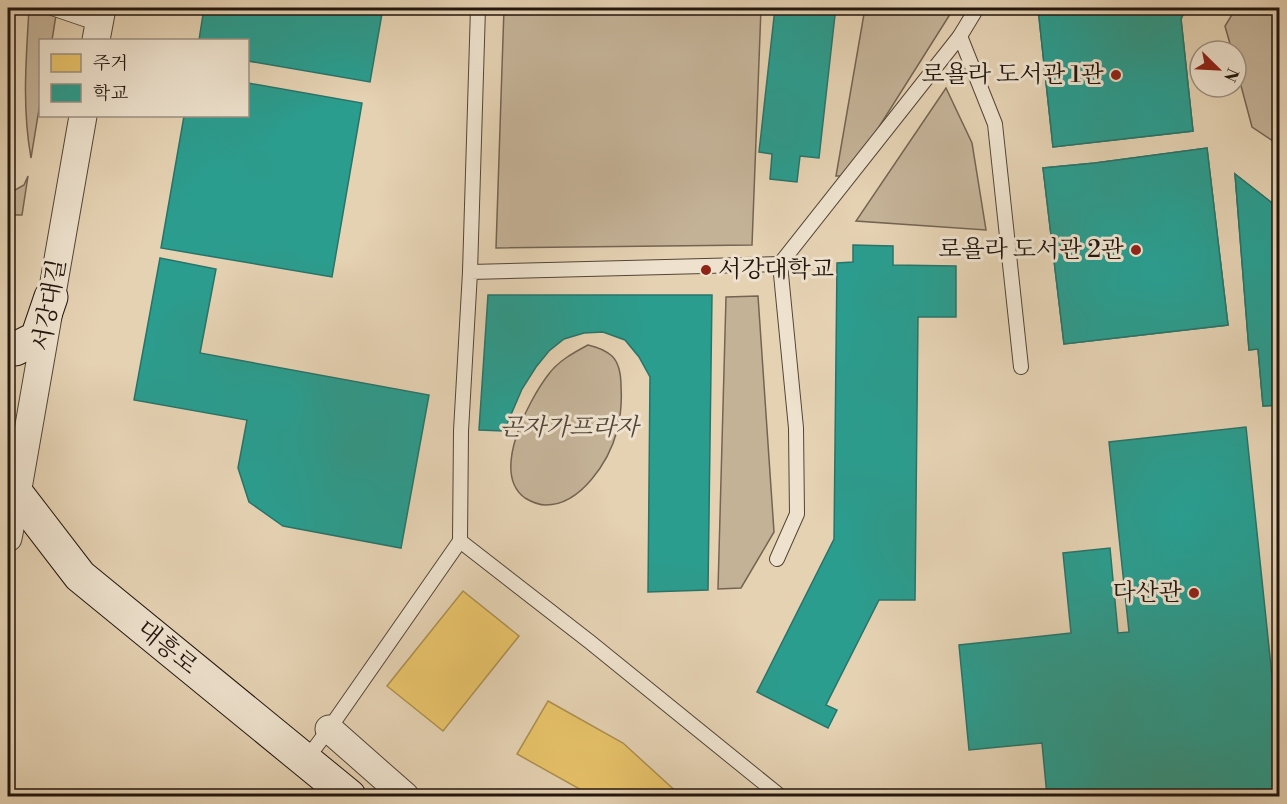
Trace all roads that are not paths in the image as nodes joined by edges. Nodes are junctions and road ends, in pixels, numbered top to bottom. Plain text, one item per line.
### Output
1 (52, 8) edge
2 (478, 8) edge
3 (977, 8) edge
4 (99, 24) edge
5 (960, 36) junction
6 (83, 117) edge
7 (780, 264) junction
8 (470, 272) junction
9 (51, 297) junction
10 (8, 350) edge
11 (1021, 367) dead end
12 (12, 486) edge
13 (8, 538) edge
14 (460, 541) junction
15 (777, 559) dead end
16 (329, 729) junction
17 (305, 761) junction
18 (349, 796) edge
19 (405, 796) edge
20 (780, 796) edge

1 - 4 lane
2 - 8 lane
3 - 5 lane
5 - 7 lane
5 - 11 lane
6 - 9 street, 서강대길
7 - 8 lane
7 - 15 lane
8 - 14 lane
9 - 10 main road
9 - 12 street, 서강대길
12 - 13 street, 서강대길
12 - 17 main road, 대흥로
14 - 16 lane
14 - 20 lane
16 - 17 lane
16 - 19 street
17 - 18 main road, 대흥로

